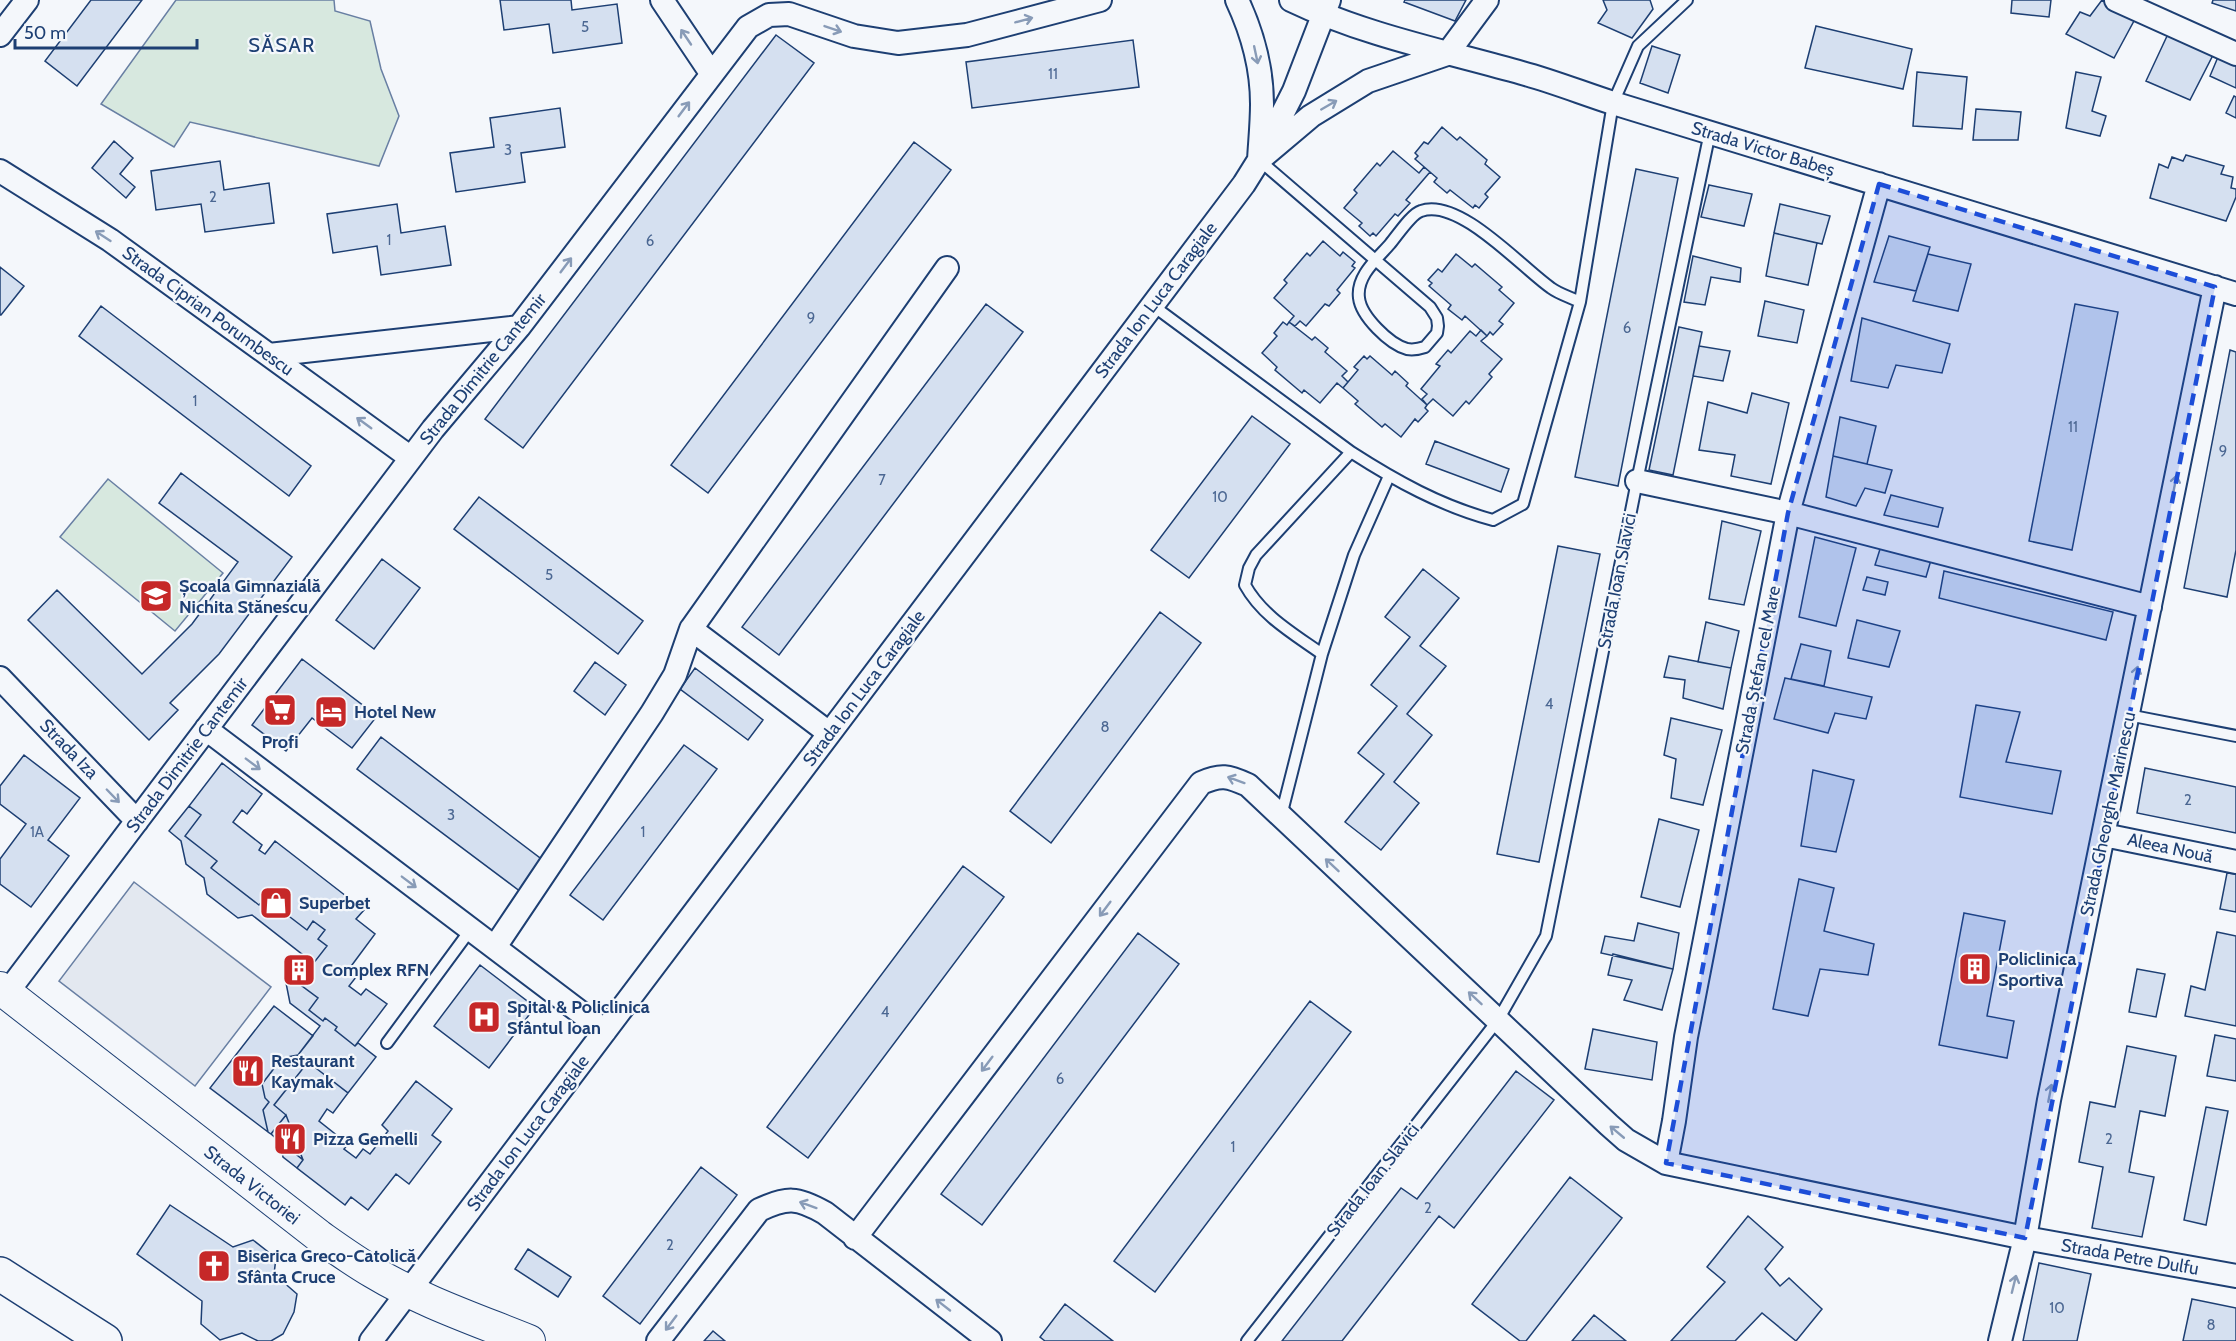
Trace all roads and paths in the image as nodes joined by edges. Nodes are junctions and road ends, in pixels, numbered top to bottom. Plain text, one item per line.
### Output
1 (27, 0) edge
2 (662, 0) edge
3 (1100, 0) edge
4 (1237, 0) edge
5 (1291, 0) edge
6 (1487, 0) edge
7 (1687, 0) edge
8 (2116, 0) edge
9 (1326, 8) edge
10 (0, 35) edge
11 (1448, 54) junction
12 (2236, 54) edge
13 (711, 74) junction
14 (1613, 103) junction
15 (1710, 132) junction
16 (1259, 160) junction
17 (0, 171) edge
18 (1879, 184) junction
19 (1376, 260) junction
20 (947, 268) dead end
21 (2230, 290) edge
22 (1580, 302) junction
23 (1152, 305) junction
24 (519, 327) junction
25 (269, 355) junction
26 (1351, 452) junction
27 (411, 458) junction
28 (1389, 476) junction
29 (1637, 481) junction
30 (1788, 513) junction
31 (2150, 607) junction
32 (691, 629) junction
33 (1322, 654) junction
34 (0, 678) edge
35 (2128, 715) junction
36 (206, 729) junction
37 (829, 733) junction
38 (2236, 736) edge
39 (1280, 816) junction
40 (137, 820) junction
41 (2104, 835) junction
42 (2236, 862) edge
43 (471, 929) junction
44 (495, 947) junction
45 (2, 995) edge
46 (1498, 1020) junction
47 (605, 1030) junction
48 (387, 1043) dead end
49 (1666, 1163) junction
50 (855, 1238) junction
51 (2025, 1238) junction
52 (0, 1274) edge
53 (2236, 1275) edge
54 (409, 1290) junction
55 (105, 1341) edge
56 (371, 1341) edge
57 (529, 1341) edge
58 (658, 1341) edge
59 (990, 1341) edge
60 (1246, 1341) edge
61 (2000, 1341) edge

1 - 10 street
13 -> 2 street
13 -> 3 street, Strada Dimitrie Cantemir
4 -> 16 street
5 - 9 street, Strada Victor Babeș
6 - 11 street
7 - 14 lane
8 - 12 street
9 - 11 street, Strada Victor Babeș
9 - 16 street, Strada Ion Luca Caragiale
11 - 14 street, Strada Victor Babeș
16 -> 11 street
24 -> 13 street, Strada Dimitrie Cantemir
14 - 15 street, Strada Victor Babeș
14 - 22 lane
15 - 18 street, Strada Victor Babeș
15 - 29 lane, Strada Ioan Slavici
16 - 19 lane
16 - 23 street, Strada Ion Luca Caragiale
25 -> 17 street, Strada Ciprian Porumbescu
18 - 21 street, Strada Victor Babeș
18 - 30 street, Strada Ștefan cel Mare
19 - 19 lane
19 - 22 lane
20 - 32 street
31 -> 21 street, Strada Gheorghe Marinescu
22 - 28 lane
23 - 26 lane
23 - 37 street, Strada Ion Luca Caragiale
24 - 25 street
24 - 27 street, Strada Dimitrie Cantemir
27 -> 25 street, Strada Ciprian Porumbescu
26 - 28 lane
26 - 33 lane
27 - 36 street, Strada Dimitrie Cantemir
28 - 33 lane
29 - 30 street
29 - 46 lane, Strada Ioan Slavici
30 - 31 street
30 - 49 street, Strada Ștefan cel Mare
35 -> 31 street, Strada Gheorghe Marinescu
32 - 37 street
32 - 44 street
33 - 39 lane
34 -> 40 street, Strada Iza
35 - 38 lane
35 - 41 street, Strada Gheorghe Marinescu
36 - 40 street, Strada Dimitrie Cantemir
36 -> 43 street
37 - 47 street, Strada Ion Luca Caragiale
46 -> 39 street
39 -> 50 street
40 - 45 street, Strada Dimitrie Cantemir
41 - 42 street, Aleea Nouă
51 -> 41 street, Strada Gheorghe Marinescu
43 - 44 street
43 - 48 lane
44 - 47 street
45 - 54 street, Strada Victoriei
49 -> 46 street
46 - 60 lane, Strada Ioan Slavici
47 - 54 street, Strada Ion Luca Caragiale
49 - 51 street, Strada Petre Dulfu
50 -> 58 street
59 -> 50 street
51 - 53 street, Strada Petre Dulfu
61 -> 51 street, Strada Gheorghe Marinescu
52 - 55 main road
54 - 56 street, Strada Ion Luca Caragiale
54 - 57 street, Strada Victoriei

